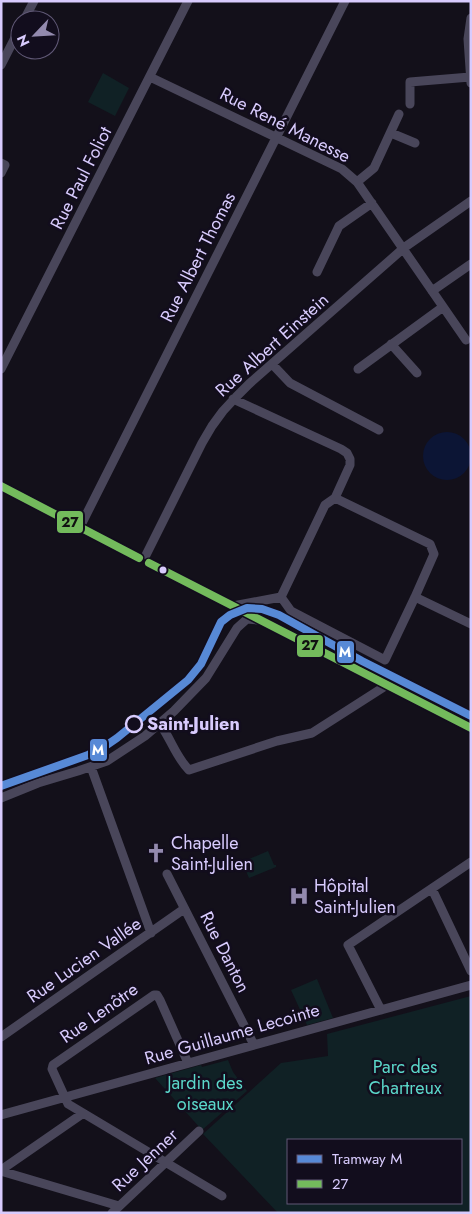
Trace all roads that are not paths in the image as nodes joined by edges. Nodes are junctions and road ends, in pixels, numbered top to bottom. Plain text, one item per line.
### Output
1 (188, 1) edge
2 (345, 1) edge
3 (471, 18) edge
4 (10, 47) edge
5 (1, 65) edge
6 (150, 77) junction
7 (470, 80) edge
8 (410, 104) dead end
9 (399, 114) dead end
10 (391, 133) junction
11 (276, 138) junction
12 (415, 143) dead end
13 (357, 182) junction
14 (471, 201) edge
15 (372, 203) junction
16 (403, 249) junction
17 (471, 264) edge
18 (316, 272) dead end
19 (432, 291) junction
20 (443, 307) junction
21 (466, 340) dead end
22 (390, 344) junction
23 (272, 364) junction
24 (358, 368) dead end
25 (1, 369) edge
26 (417, 373) dead end
27 (233, 399) junction
28 (380, 430) dead end
29 (1, 486) edge
30 (335, 498) junction
31 (80, 527) junction
32 (144, 558) junction
33 (281, 597) junction
34 (415, 597) junction
35 (233, 606) junction
36 (263, 621) junction
37 (471, 624) edge
38 (387, 685) junction
39 (160, 724) junction
40 (471, 728) edge
41 (91, 767) junction
42 (1, 798) edge
43 (471, 862) edge
44 (167, 874) dead end
45 (432, 888) junction
46 (184, 909) junction
47 (151, 933) junction
48 (471, 971) edge
49 (471, 985) edge
50 (381, 1010) junction
51 (1, 1037) edge
52 (254, 1045) junction
53 (188, 1063) junction
54 (64, 1097) junction
55 (82, 1114) junction
56 (1, 1115) edge
57 (199, 1131) dead end
58 (166, 1162) junction
59 (1, 1171) edge
60 (222, 1196) dead end
61 (115, 1209) edge

1 - 6 street, Rue Paul Foliot
2 - 11 street, Rue Albert Thomas
3 - 7 street
4 - 5 street
6 - 11 street, Rue René Manesse
6 - 25 street, Rue Paul Foliot
7 - 8 street
9 - 10 street
10 - 12 street
10 - 13 street
11 - 13 street, Rue René Manesse
11 - 31 street, Rue Albert Thomas
13 - 15 street, Rue René Manesse
14 - 16 street, Rue Albert Einstein
15 - 16 street, Rue René Manesse
15 - 18 street
16 - 19 street, Rue René Manesse
16 - 23 street, Rue Albert Einstein
17 - 19 street
19 - 20 street, Rue René Manesse
20 - 21 street, Rue René Manesse
20 - 22 street
22 - 24 street
22 - 26 street
23 - 27 street, Rue Albert Einstein
23 - 28 street
27 - 30 street
27 - 32 street, Rue Albert Einstein
29 - 31 street
30 - 33 street
30 - 34 street
31 - 32 street
32 - 35 street
33 - 34 street
33 - 35 street
34 - 37 street
35 - 36 street
36 - 38 street
36 - 39 street
38 - 39 street
38 - 40 street
39 - 41 street
41 - 42 street
41 - 47 street
43 - 45 street
44 - 46 street, Rue Danton
45 - 48 street
45 - 50 street
46 - 47 street, Rue Lucien Vallée
46 - 52 street, Rue Danton
47 - 51 street, Rue Lucien Vallée
49 - 50 street, Rue Guillaume Lecointe
50 - 52 street, Rue Guillaume Lecointe
52 - 53 street, Rue Guillaume Lecointe
53 - 54 street, Rue Guillaume Lecointe
53 - 54 street, Rue Lenôtre
54 - 55 street
54 - 56 street, Rue Guillaume Lecointe
55 - 58 street
55 - 59 street
57 - 58 street, Rue Jenner
58 - 60 street
58 - 61 street, Rue Jenner
59 - 61 street

